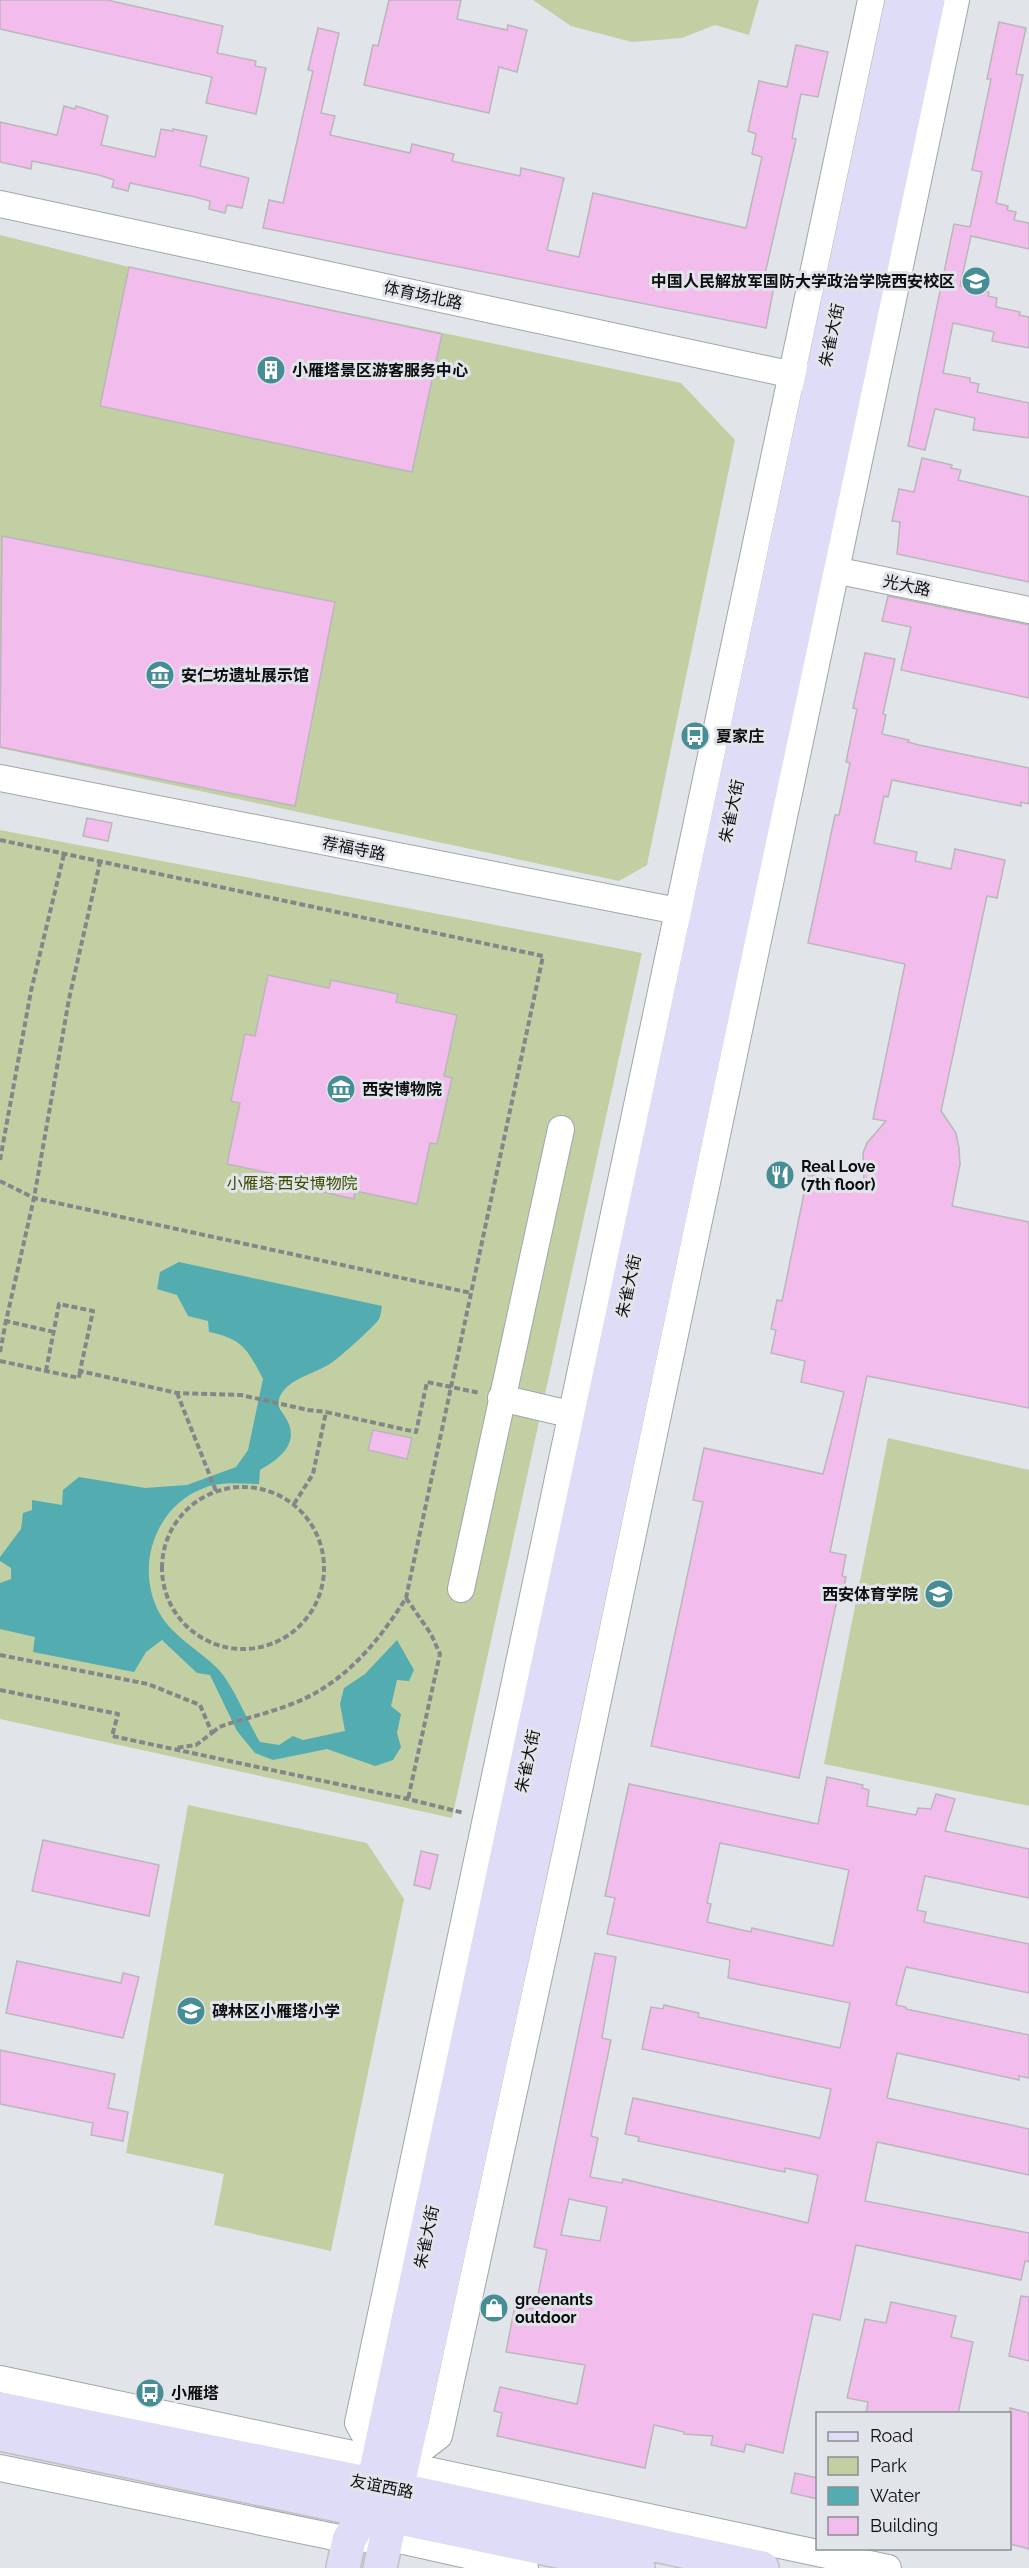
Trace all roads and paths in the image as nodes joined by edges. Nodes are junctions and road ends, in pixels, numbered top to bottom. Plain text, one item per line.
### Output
1 (871, 0) edge
2 (902, 0) edge
3 (927, 0) edge
4 (956, 0) edge
5 (0, 204) edge
6 (820, 380) junction
7 (810, 564) junction
8 (1029, 610) edge
9 (0, 778) edge
10 (0, 840) edge
11 (64, 854) junction
12 (100, 862) junction
13 (693, 914) junction
14 (561, 1130) dead end
15 (0, 1160) edge
16 (0, 1181) edge
17 (34, 1198) junction
18 (471, 1293) junction
19 (6, 1321) junction
20 (54, 1332) junction
21 (0, 1352) edge
22 (0, 1360) edge
23 (46, 1371) junction
24 (80, 1371) junction
25 (451, 1387) junction
26 (177, 1393) junction
27 (501, 1398) junction
28 (327, 1412) junction
29 (585, 1418) junction
30 (216, 1491) junction
31 (294, 1504) junction
32 (461, 1590) dead end
33 (406, 1598) junction
34 (0, 1654) edge
35 (0, 1690) edge
36 (212, 1733) junction
37 (170, 1749) junction
38 (408, 1799) junction
39 (485, 1819) junction
40 (0, 2379) edge
41 (0, 2409) edge
42 (0, 2434) edge
43 (0, 2468) edge
44 (384, 2504) edge
45 (346, 2554) edge
46 (525, 2568) edge
47 (638, 2568) edge
48 (762, 2568) edge
49 (888, 2568) edge

1 - 6 street
2 - 6 main road, 朱雀大街
3 - 6 main road, 朱雀大街
4 - 7 street
5 - 6 street, 体育场北路
6 - 7 main road, 朱雀大街
6 - 13 street
7 - 8 street, 光大路
7 - 13 main road, 朱雀大街
7 - 44 main road, 朱雀大街
9 - 13 street, 荐福寺路
10 - 11 path
11 - 12 path
11 - 15 path
12 - 17 path
12 - 18 path
13 - 29 main road, 朱雀大街
14 - 27 street
16 - 17 path
17 - 18 path
17 - 19 path
18 - 25 path
19 - 20 path
19 - 21 path
20 - 23 path
20 - 24 path
22 - 23 path
23 - 24 path
24 - 26 path
25 - 27 path
25 - 28 path
25 - 33 path
26 - 28 path
26 - 30 path
27 - 29 street
27 - 32 street
28 - 31 path
29 - 39 street
29 - 44 main road, 朱雀大街
30 - 31 path
30 - 31 path
33 - 36 path
33 - 38 path
34 - 36 path
35 - 37 path
36 - 37 path
37 - 38 path
38 - 39 path
39 - 44 street
40 - 44 street
41 - 44 main road, 友谊西路
42 - 44 main road, 友谊西路
43 - 45 street
44 - 45 main road, 朱雀大街
44 - 46 street
44 - 47 main road, 友谊西路
44 - 48 main road, 友谊西路
44 - 49 street

